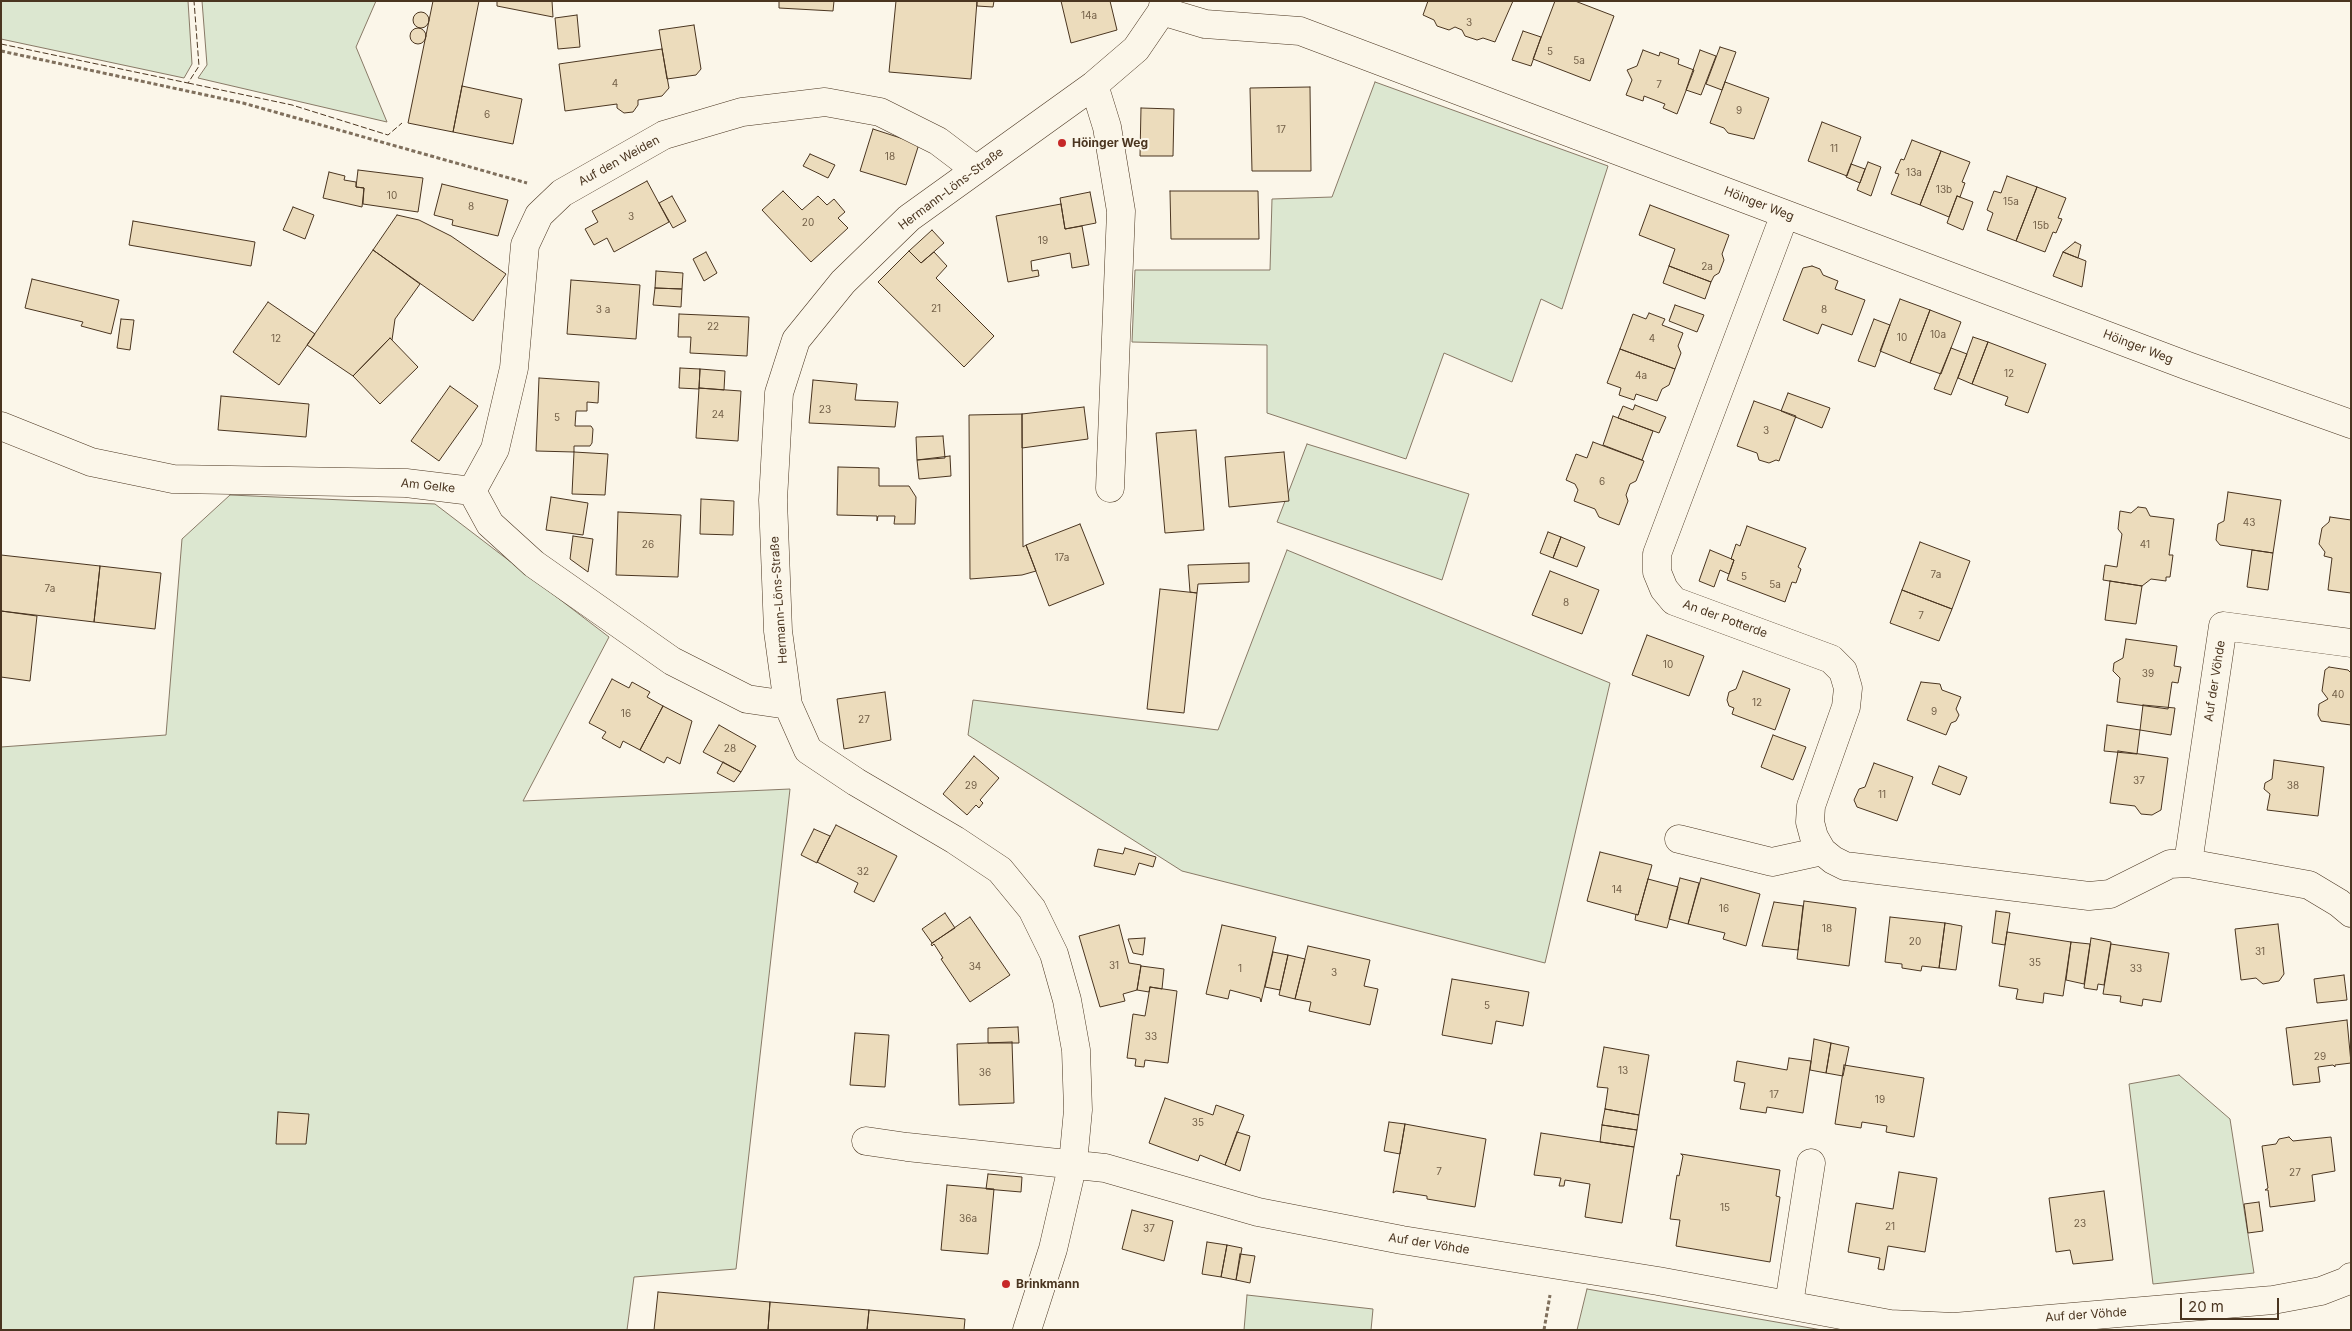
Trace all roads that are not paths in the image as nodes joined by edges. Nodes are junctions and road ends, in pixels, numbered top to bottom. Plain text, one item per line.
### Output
1 (1163, 6) edge
2 (1094, 85) junction
3 (975, 169) junction
4 (1785, 214) junction
5 (2351, 424) edge
6 (1, 426) edge
7 (1110, 488) dead end
8 (472, 491) junction
9 (2351, 643) edge
10 (788, 706) junction
11 (1679, 839) dead end
12 (1822, 851) junction
13 (2188, 863) junction
14 (2351, 914) edge
15 (866, 1141) dead end
16 (1073, 1164) junction
17 (1811, 1164) dead end
18 (2351, 1277) edge
19 (1789, 1304) junction
20 (1026, 1330) edge

1 - 2 street, Hermann-Löns-Straße
1 - 4 street, Höinger Weg
2 - 3 street, Hermann-Löns-Straße
2 - 7 street
3 - 8 street, Auf den Weiden
3 - 10 street, Hermann-Löns-Straße
4 - 5 street, Höinger Weg
4 - 12 street, An der Potterde
6 - 8 street, Am Gelke
8 - 10 street, Am Gelke
9 - 13 street, Auf der Vöhde
10 - 16 street, Hermann-Löns-Straße
11 - 12 street
12 - 13 street
13 - 14 street
15 - 16 street, Auf der Vöhde
16 - 19 street, Auf der Vöhde
16 - 20 street, Hermann-Löns-Straße
17 - 19 street
18 - 19 street, Auf der Vöhde

